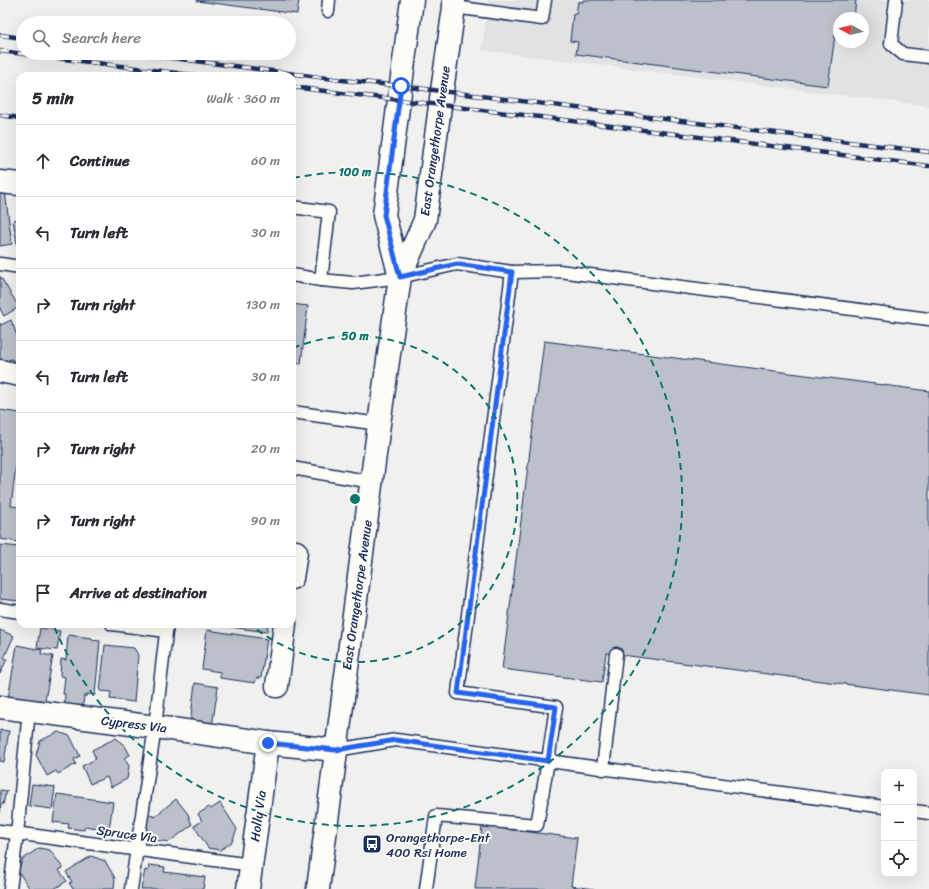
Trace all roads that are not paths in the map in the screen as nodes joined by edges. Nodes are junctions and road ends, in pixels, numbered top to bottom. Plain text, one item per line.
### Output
1 (412, 0) edge
2 (545, 0) edge
3 (896, 0) edge
4 (454, 4) edge
5 (929, 57) edge
6 (0, 182) edge
7 (16, 184) edge
8 (296, 208) edge
9 (0, 264) edge
10 (16, 266) edge
11 (512, 272) junction
12 (296, 276) edge
13 (400, 277) junction
14 (321, 280) junction
15 (929, 319) edge
16 (0, 372) edge
17 (16, 374) edge
18 (296, 413) edge
19 (379, 424) junction
20 (296, 469) edge
21 (372, 482) junction
22 (0, 609) edge
23 (16, 611) edge
24 (167, 628) edge
25 (285, 628) edge
26 (616, 654) dead end
27 (277, 686) dead end
28 (0, 707) edge
29 (29, 710) junction
30 (155, 727) junction
31 (268, 743) junction
32 (336, 750) junction
33 (548, 761) junction
34 (603, 769) junction
35 (881, 807) edge
36 (917, 811) edge
37 (929, 813) edge
38 (0, 831) edge
39 (17, 834) junction
40 (136, 850) junction
41 (251, 865) junction
42 (10, 889) edge
43 (131, 889) edge
44 (248, 889) edge
45 (318, 889) edge
46 (426, 889) edge

1 - 13 main road, East Orangethorpe Avenue
2 - 4 lane
3 - 5 lane
4 - 13 main road, East Orangethorpe Avenue
6 - 7 main road
8 - 14 lane
9 - 10 lane
11 - 13 lane
11 - 15 lane
11 - 33 lane
12 - 14 lane
13 - 14 lane
13 - 19 main road, East Orangethorpe Avenue
16 - 17 main road
18 - 19 lane
19 - 21 main road, East Orangethorpe Avenue
20 - 21 lane
21 - 32 main road, East Orangethorpe Avenue
22 - 23 lane
24 - 30 lane
25 - 27 main road
26 - 34 lane
28 - 29 main road, Cypress Via
29 - 30 main road, Cypress Via
29 - 39 lane
30 - 31 main road, Cypress Via
30 - 40 lane
31 - 32 main road, Cypress Via
31 - 41 main road, Holly Via
32 - 33 lane
32 - 45 main road, East Orangethorpe Avenue
33 - 34 lane
33 - 46 lane
34 - 35 lane
36 - 37 lane
38 - 39 lane, Spruce Via
39 - 40 lane, Spruce Via
39 - 42 lane
40 - 41 lane, Spruce Via
40 - 43 lane
41 - 44 main road, Holly Via

